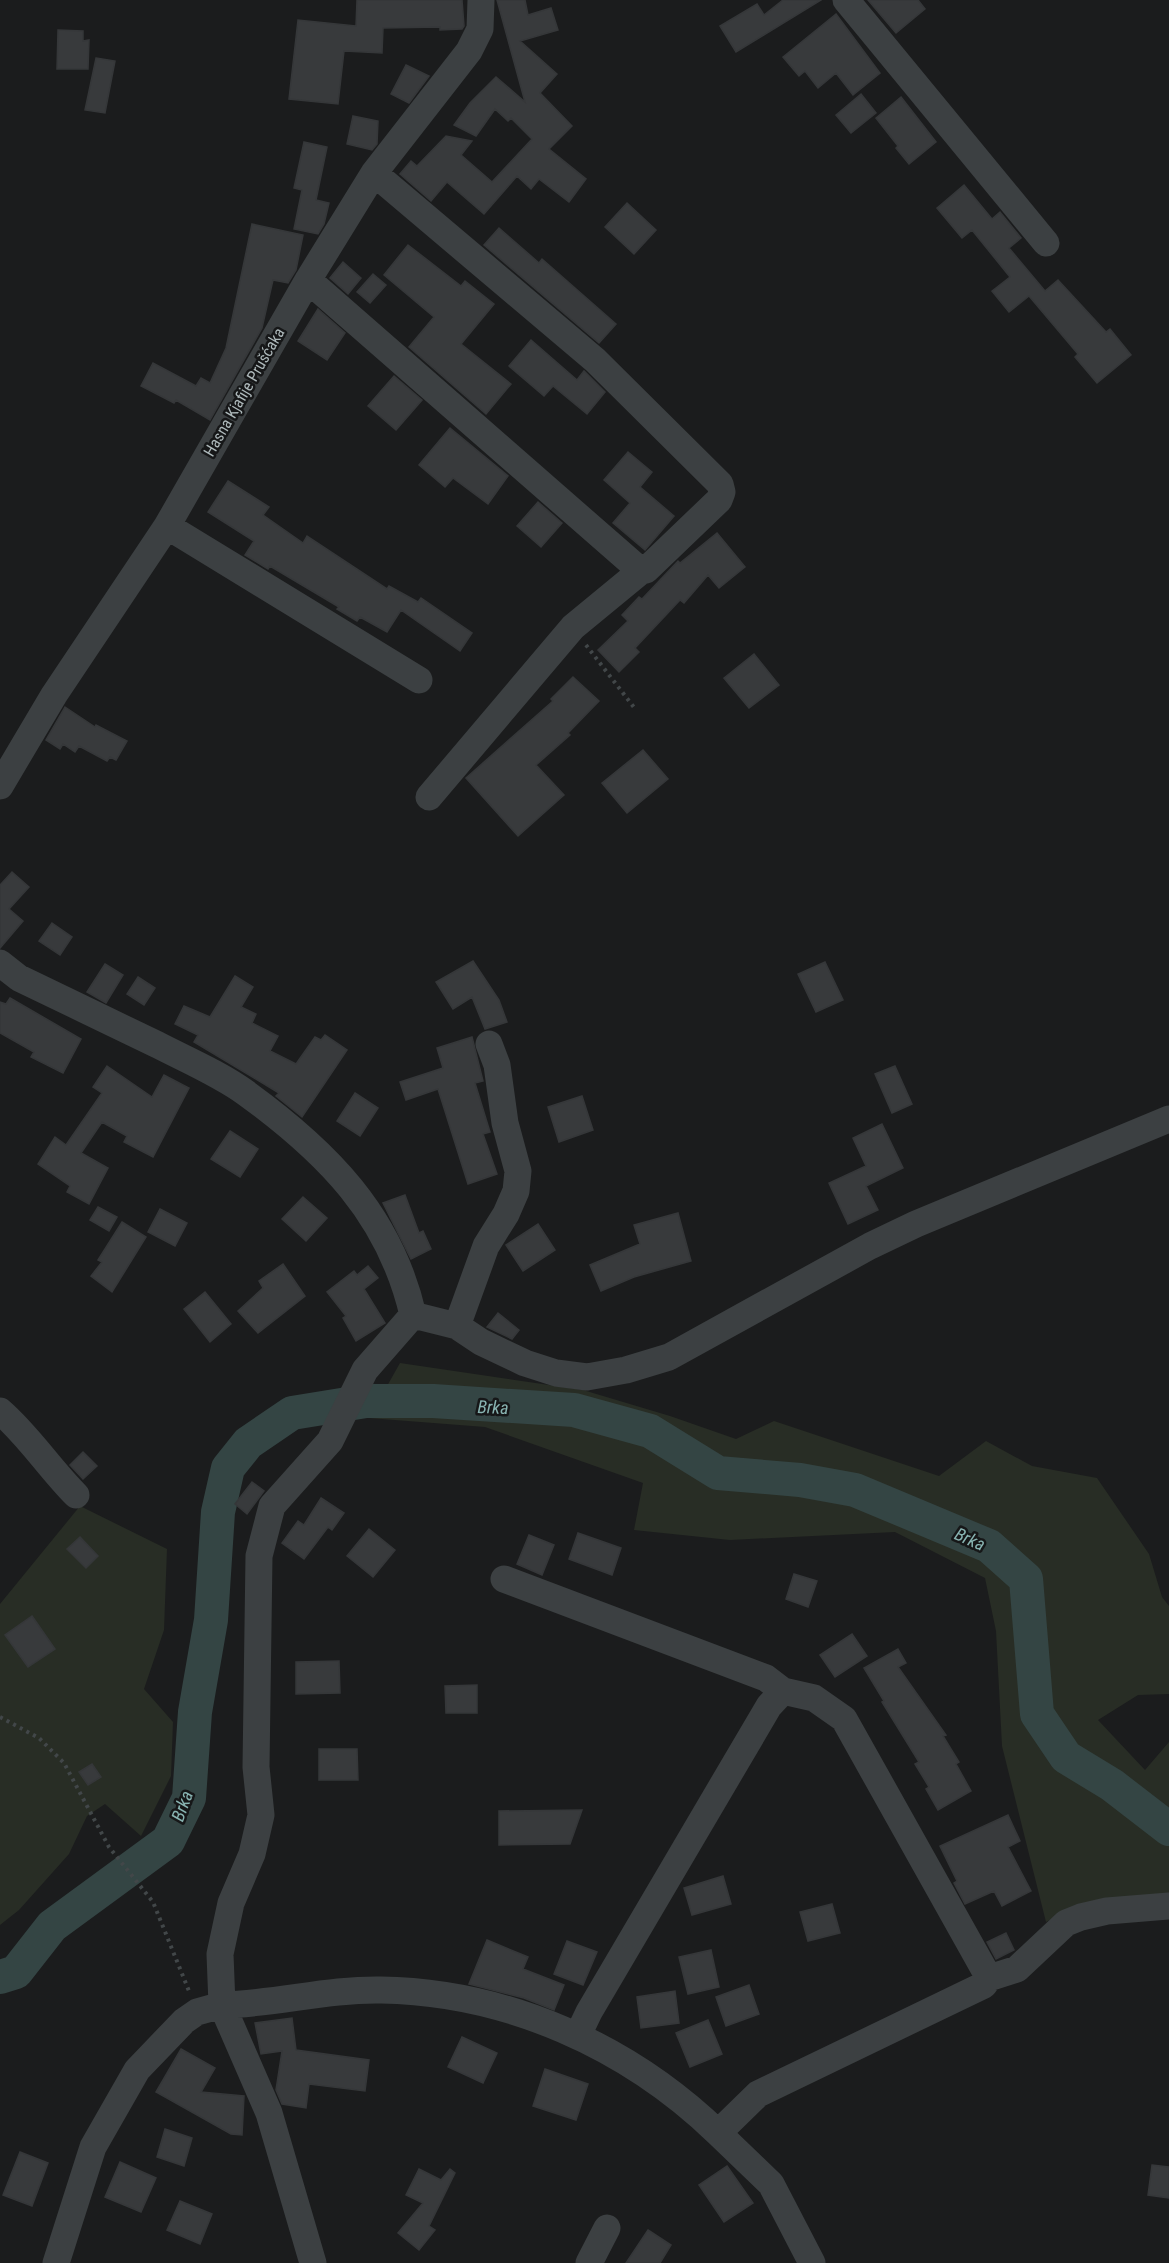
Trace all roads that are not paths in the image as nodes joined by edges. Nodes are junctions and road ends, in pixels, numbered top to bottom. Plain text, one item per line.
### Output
1 (481, 0) edge
2 (846, 0) edge
3 (374, 173) junction
4 (1046, 243) dead end
5 (308, 280) junction
6 (167, 526) junction
7 (641, 571) junction
8 (418, 680) dead end
9 (0, 786) edge
10 (429, 797) dead end
11 (0, 963) edge
12 (489, 1044) dead end
13 (1169, 1119) edge
14 (414, 1315) junction
15 (457, 1326) junction
16 (0, 1411) edge
17 (76, 1495) dead end
18 (504, 1579) dead end
19 (783, 1691) junction
20 (1169, 1906) edge
21 (989, 1978) junction
22 (209, 2009) junction
23 (578, 2035) junction
24 (718, 2133) junction
25 (607, 2228) dead end
26 (56, 2263) edge
27 (313, 2263) edge
28 (589, 2263) edge
29 (813, 2263) edge

1 - 3 street, Hasna Kjafije Prušćaka
2 - 4 street
3 - 5 street, Hasna Kjafije Prušćaka
3 - 7 street
5 - 6 street, Hasna Kjafije Prušćaka
5 - 7 street
6 - 8 street
6 - 9 street, Hasna Kjafije Prušćaka
7 - 10 street
11 - 14 street
12 - 15 street
13 - 15 street
14 - 15 street
14 - 22 street
16 - 17 street
18 - 19 street
19 - 21 street
19 - 23 street
20 - 21 street
21 - 24 street
22 - 23 street
22 - 26 street
22 - 27 street
23 - 24 street
24 - 29 street
25 - 28 street

